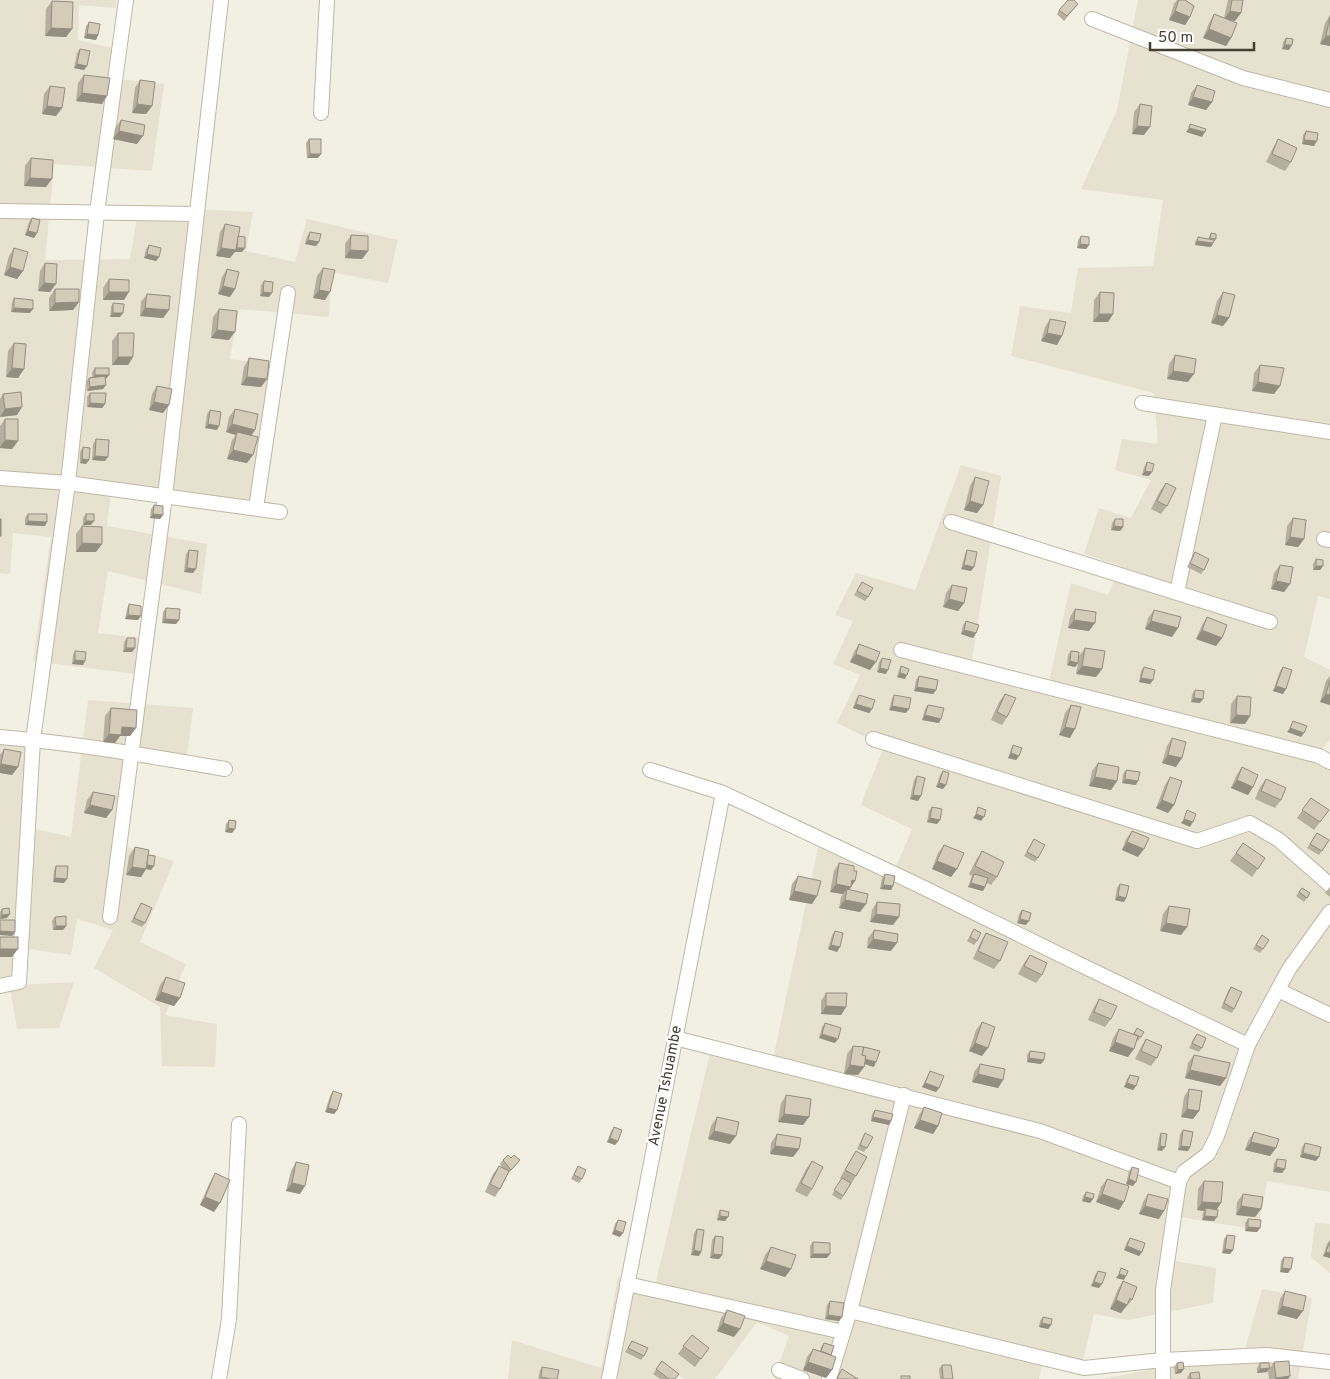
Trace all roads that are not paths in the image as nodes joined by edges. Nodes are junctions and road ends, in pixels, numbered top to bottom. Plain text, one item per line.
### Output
1 (126, 0) edge
2 (221, 0) edge
3 (327, 0) edge
4 (1092, 19) dead end
5 (1330, 100) edge
6 (321, 113) dead end
7 (0, 211) edge
8 (97, 212) junction
9 (196, 214) junction
10 (288, 293) dead end
11 (1142, 403) dead end
12 (1215, 415) junction
13 (1330, 432) edge
14 (0, 478) edge
15 (68, 483) junction
16 (165, 496) junction
17 (256, 508) junction
18 (280, 512) dead end
19 (951, 522) dead end
20 (1177, 592) junction
21 (1270, 622) dead end
22 (901, 650) dead end
23 (0, 737) edge
24 (872, 739) dead end
25 (33, 740) junction
26 (131, 753) junction
27 (1330, 762) edge
28 (225, 769) dead end
29 (650, 770) dead end
30 (722, 793) junction
31 (1330, 885) edge
32 (1330, 912) edge
33 (110, 917) dead end
34 (0, 986) edge
35 (1278, 990) junction
36 (1330, 1015) edge
37 (675, 1038) junction
38 (1248, 1045) junction
39 (904, 1095) junction
40 (239, 1124) dead end
41 (1179, 1182) junction
42 (627, 1284) junction
43 (850, 1311) junction
44 (843, 1332) junction
45 (1163, 1360) junction
46 (1330, 1362) edge
47 (779, 1370) dead end
48 (219, 1379) edge
49 (609, 1379) edge
50 (802, 1379) edge
51 (829, 1379) edge
52 (1163, 1379) edge

1 - 8 street
2 - 9 street
3 - 6 street
4 - 5 street
7 - 8 street
8 - 9 street
8 - 15 street
9 - 16 street
10 - 17 street
11 - 12 street
12 - 13 street
12 - 20 street
14 - 15 street
15 - 16 street
15 - 25 street
16 - 17 street
16 - 26 street
17 - 18 street
19 - 20 street
20 - 21 street
22 - 27 street
23 - 25 street
24 - 31 street
25 - 26 street
25 - 34 street
26 - 28 street
26 - 33 street
29 - 30 street
30 - 37 street, Avenue Tshuambe
30 - 38 street
32 - 35 street
35 - 36 street
35 - 38 street
37 - 39 street
37 - 42 street, Avenue Tshuambe
38 - 41 street
39 - 41 street
39 - 43 street
40 - 48 street
41 - 45 street
42 - 44 street
42 - 49 street, Avenue Tshuambe
43 - 44 street
43 - 45 street
44 - 51 street
45 - 46 street
45 - 52 street
47 - 50 street

